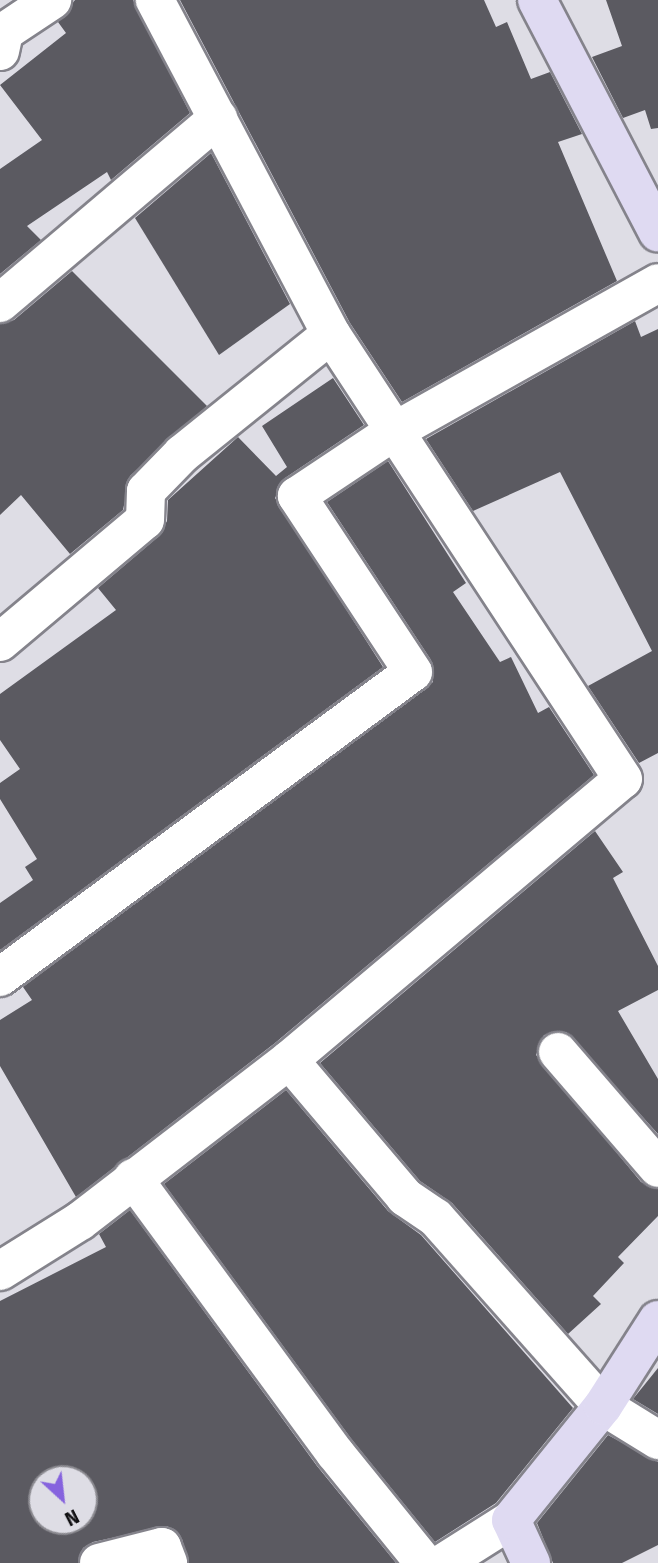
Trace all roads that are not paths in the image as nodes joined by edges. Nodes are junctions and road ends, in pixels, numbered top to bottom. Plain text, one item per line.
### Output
1 (52, 0) edge
2 (155, 0) edge
3 (537, 0) edge
4 (0, 51) edge
5 (218, 118) junction
6 (658, 232) edge
7 (658, 283) edge
8 (0, 303) edge
9 (331, 334) junction
10 (393, 432) junction
11 (0, 642) edge
12 (0, 977) edge
13 (558, 1052) dead end
14 (289, 1060) junction
15 (658, 1168) edge
16 (133, 1178) junction
17 (0, 1271) edge
18 (658, 1320) edge
19 (603, 1406) junction
20 (658, 1440) edge
21 (511, 1520) junction
22 (99, 1563) edge
23 (168, 1563) edge
24 (424, 1563) edge
25 (443, 1563) edge
26 (531, 1563) edge

1 - 4 street
2 - 5 street
3 - 6 street
5 - 8 street
5 - 9 street
7 - 10 street
9 - 10 street
9 - 11 street
10 - 12 street
10 - 14 street
13 - 15 street
14 - 16 street
14 - 19 street
16 - 17 street
16 - 24 street
18 - 19 street
19 - 20 street
19 - 21 street
21 - 25 street
21 - 26 street
22 - 23 street

